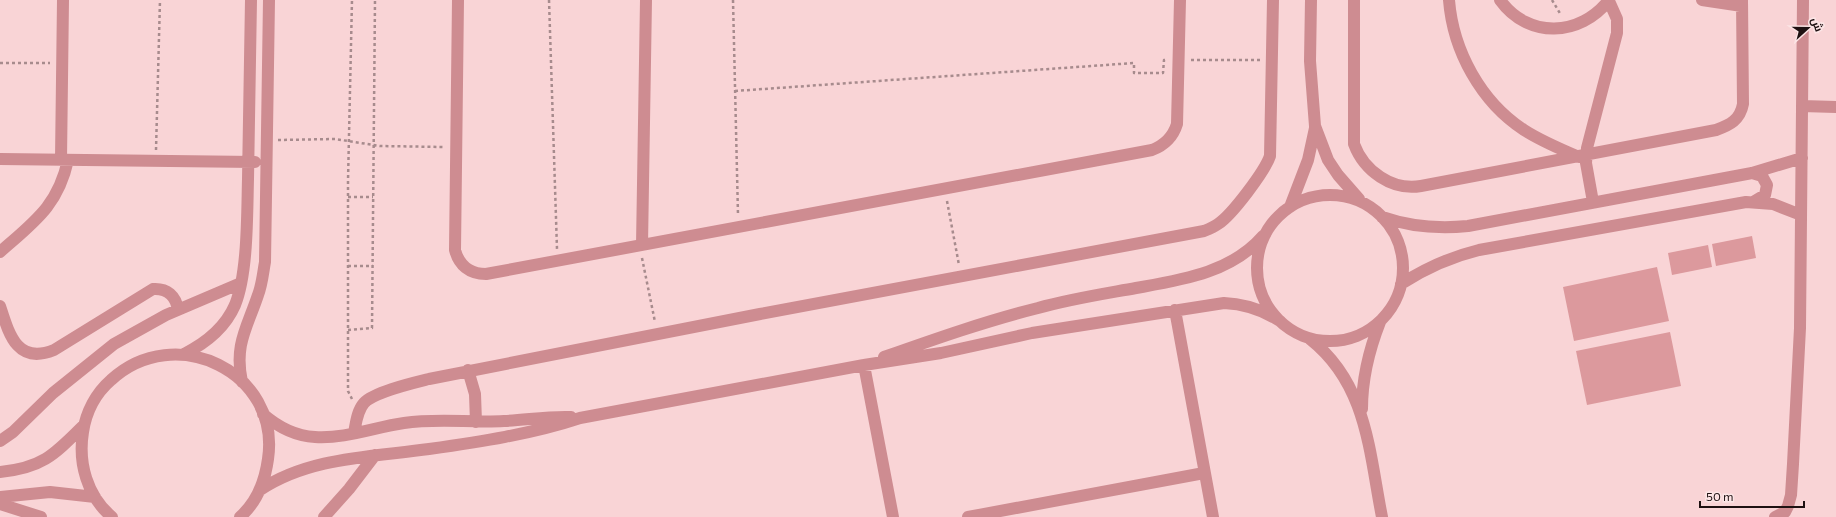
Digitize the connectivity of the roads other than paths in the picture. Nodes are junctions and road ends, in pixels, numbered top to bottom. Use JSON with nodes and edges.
{"nodes":[{"id":1,"x":63,"y":0,"type":"edge"},
{"id":2,"x":251,"y":0,"type":"edge"},
{"id":3,"x":269,"y":0,"type":"edge"},
{"id":4,"x":458,"y":0,"type":"edge"},
{"id":5,"x":646,"y":0,"type":"edge"},
{"id":6,"x":1180,"y":0,"type":"edge"},
{"id":7,"x":1273,"y":0,"type":"edge"},
{"id":8,"x":1311,"y":0,"type":"edge"},
{"id":9,"x":1354,"y":0,"type":"edge"},
{"id":10,"x":1449,"y":0,"type":"edge"},
{"id":11,"x":1500,"y":0,"type":"edge"},
{"id":12,"x":1609,"y":0,"type":"edge"},
{"id":13,"x":1702,"y":0,"type":"edge"},
{"id":14,"x":1803,"y":0,"type":"edge"},
{"id":15,"x":1742,"y":3,"type":"edge"},
{"id":16,"x":1802,"y":106,"type":"junction"},
{"id":17,"x":1836,"y":107,"type":"edge"},
{"id":18,"x":1315,"y":126,"type":"junction"},
{"id":19,"x":1582,"y":156,"type":"junction"},
{"id":20,"x":1802,"y":158,"type":"junction"},
{"id":21,"x":0,"y":159,"type":"edge"},
{"id":22,"x":65,"y":160,"type":"junction"},
{"id":23,"x":248,"y":161,"type":"junction"},
{"id":24,"x":266,"y":162,"type":"junction"},
{"id":25,"x":1752,"y":173,"type":"junction"},
{"id":26,"x":1755,"y":201,"type":"junction"},
{"id":27,"x":1362,"y":202,"type":"junction"},
{"id":28,"x":1593,"y":202,"type":"junction"},
{"id":29,"x":1290,"y":207,"type":"junction"},
{"id":30,"x":1801,"y":215,"type":"junction"},
{"id":31,"x":1382,"y":217,"type":"junction"},
{"id":32,"x":1266,"y":232,"type":"junction"},
{"id":33,"x":641,"y":245,"type":"junction"},
{"id":34,"x":0,"y":252,"type":"edge"},
{"id":35,"x":241,"y":283,"type":"junction"},
{"id":36,"x":1401,"y":284,"type":"junction"},
{"id":37,"x":0,"y":306,"type":"edge"},
{"id":38,"x":178,"y":310,"type":"junction"},
{"id":39,"x":1175,"y":310,"type":"junction"},
{"id":40,"x":1280,"y":321,"type":"junction"},
{"id":41,"x":1380,"y":322,"type":"junction"},
{"id":42,"x":1307,"y":337,"type":"junction"},
{"id":43,"x":184,"y":354,"type":"junction"},
{"id":44,"x":864,"y":365,"type":"junction"},
{"id":45,"x":468,"y":370,"type":"junction"},
{"id":46,"x":242,"y":382,"type":"junction"},
{"id":47,"x":263,"y":414,"type":"junction"},
{"id":48,"x":1363,"y":417,"type":"junction"},
{"id":49,"x":580,"y":418,"type":"junction"},
{"id":50,"x":476,"y":422,"type":"junction"},
{"id":51,"x":84,"y":425,"type":"junction"},
{"id":52,"x":354,"y":433,"type":"junction"},
{"id":53,"x":0,"y":441,"type":"edge"},
{"id":54,"x":375,"y":455,"type":"junction"},
{"id":55,"x":0,"y":472,"type":"edge"},
{"id":56,"x":1204,"y":473,"type":"junction"},
{"id":57,"x":260,"y":490,"type":"junction"},
{"id":58,"x":0,"y":497,"type":"edge"},
{"id":59,"x":95,"y":497,"type":"junction"},
{"id":60,"x":0,"y":504,"type":"edge"},
{"id":61,"x":242,"y":516,"type":"edge"},
{"id":62,"x":42,"y":517,"type":"edge"},
{"id":63,"x":112,"y":517,"type":"edge"},
{"id":64,"x":324,"y":517,"type":"edge"},
{"id":65,"x":893,"y":517,"type":"edge"},
{"id":66,"x":968,"y":517,"type":"edge"},
{"id":67,"x":1213,"y":517,"type":"edge"},
{"id":68,"x":1382,"y":517,"type":"edge"},
{"id":69,"x":1775,"y":517,"type":"edge"}],
"edges":[{"from":1,"to":22,"type":"street"},
{"from":2,"to":23,"type":"street"},
{"from":3,"to":24,"type":"street"},
{"from":4,"to":33,"type":"street"},
{"from":5,"to":33,"type":"street"},
{"from":6,"to":33,"type":"street"},
{"from":7,"to":45,"type":"street"},
{"from":8,"to":18,"type":"street"},
{"from":9,"to":19,"type":"street"},
{"from":10,"to":19,"type":"street"},
{"from":11,"to":12,"type":"street"},
{"from":12,"to":19,"type":"street"},
{"from":13,"to":15,"type":"street"},
{"from":14,"to":16,"type":"street"},
{"from":15,"to":19,"type":"street"},
{"from":16,"to":17,"type":"street"},
{"from":16,"to":20,"type":"street"},
{"from":18,"to":27,"type":"street"},
{"from":18,"to":29,"type":"street"},
{"from":19,"to":28,"type":"street"},
{"from":20,"to":25,"type":"street"},
{"from":20,"to":30,"type":"street"},
{"from":21,"to":22,"type":"street"},
{"from":22,"to":23,"type":"street"},
{"from":22,"to":34,"type":"street"},
{"from":23,"to":24,"type":"street"},
{"from":23,"to":35,"type":"street"},
{"from":24,"to":46,"type":"street"},
{"from":25,"to":26,"type":"street"},
{"from":25,"to":28,"type":"street"},
{"from":26,"to":30,"type":"street"},
{"from":26,"to":36,"type":"street"},
{"from":27,"to":29,"type":"street"},
{"from":27,"to":31,"type":"street"},
{"from":28,"to":31,"type":"street"},
{"from":29,"to":32,"type":"street"},
{"from":30,"to":69,"type":"street"},
{"from":31,"to":36,"type":"street"},
{"from":32,"to":40,"type":"street"},
{"from":32,"to":44,"type":"street"},
{"from":35,"to":38,"type":"street"},
{"from":35,"to":43,"type":"street"},
{"from":36,"to":41,"type":"street"},
{"from":37,"to":38,"type":"street"},
{"from":38,"to":53,"type":"street"},
{"from":39,"to":40,"type":"street"},
{"from":39,"to":44,"type":"street"},
{"from":39,"to":56,"type":"street"},
{"from":40,"to":42,"type":"street"},
{"from":41,"to":42,"type":"street"},
{"from":41,"to":48,"type":"street"},
{"from":42,"to":48,"type":"street"},
{"from":43,"to":46,"type":"street"},
{"from":43,"to":51,"type":"street"},
{"from":44,"to":49,"type":"street"},
{"from":44,"to":65,"type":"street"},
{"from":45,"to":50,"type":"street"},
{"from":45,"to":52,"type":"street"},
{"from":46,"to":47,"type":"street"},
{"from":47,"to":52,"type":"street"},
{"from":47,"to":57,"type":"street"},
{"from":48,"to":68,"type":"street"},
{"from":49,"to":50,"type":"street"},
{"from":49,"to":54,"type":"street"},
{"from":50,"to":52,"type":"street"},
{"from":51,"to":55,"type":"street"},
{"from":51,"to":59,"type":"street"},
{"from":54,"to":57,"type":"street"},
{"from":54,"to":64,"type":"street"},
{"from":56,"to":66,"type":"street"},
{"from":56,"to":67,"type":"street"},
{"from":57,"to":61,"type":"street"},
{"from":58,"to":59,"type":"street"},
{"from":59,"to":63,"type":"street"},
{"from":60,"to":62,"type":"street"}]}
